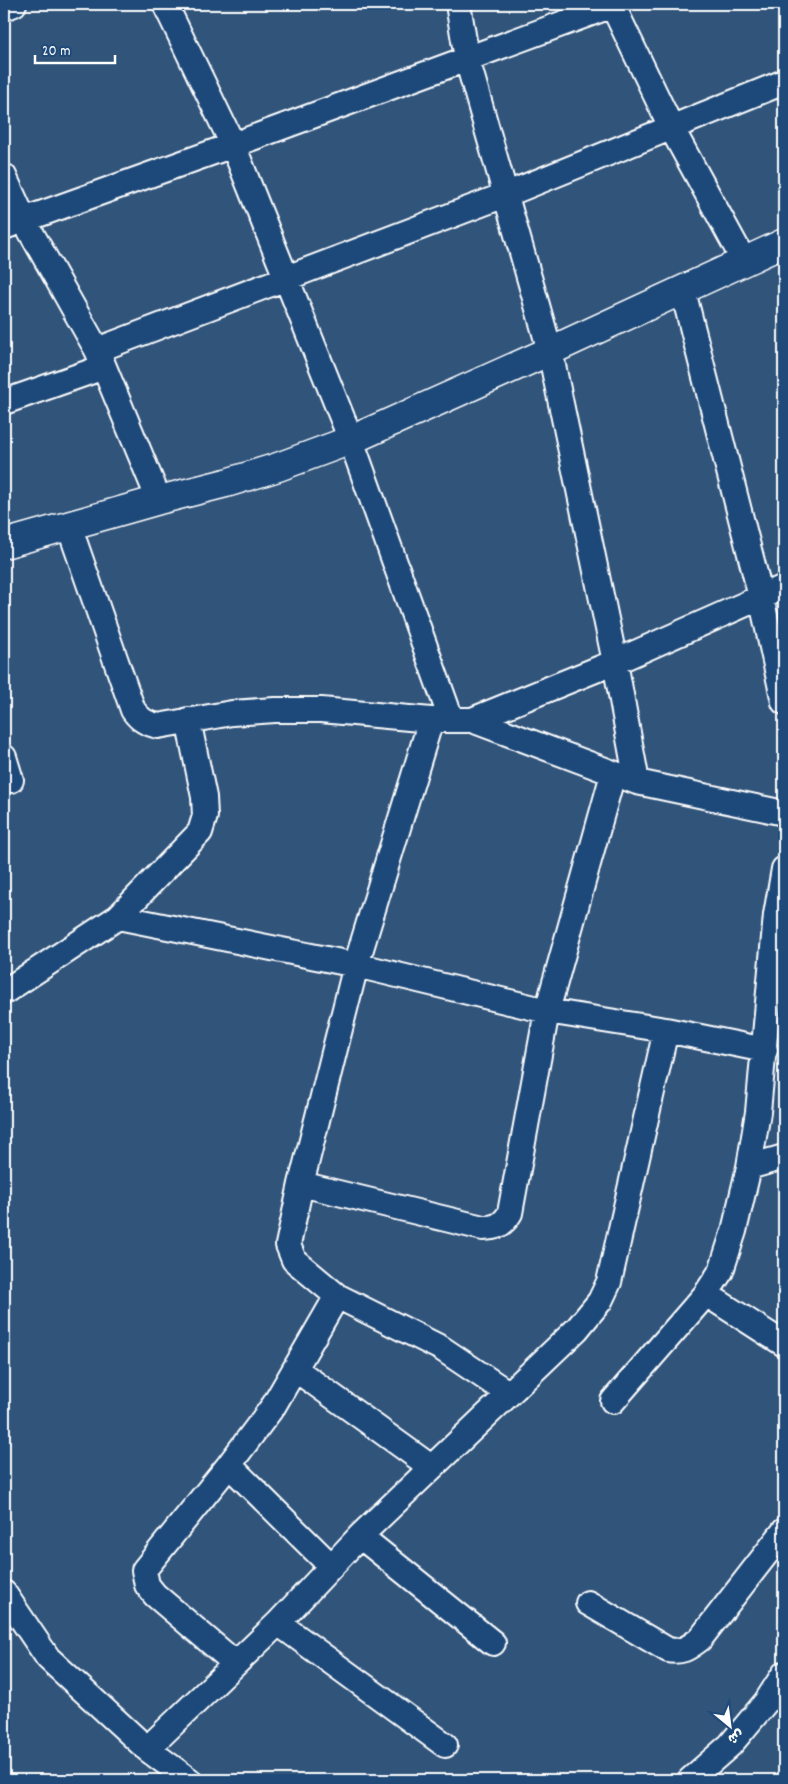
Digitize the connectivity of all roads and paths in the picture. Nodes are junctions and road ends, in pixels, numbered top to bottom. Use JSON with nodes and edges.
{"nodes":[{"id":1,"x":14,"y":4,"type":"edge"},
{"id":2,"x":165,"y":4,"type":"edge"},
{"id":3,"x":458,"y":4,"type":"edge"},
{"id":4,"x":612,"y":4,"type":"edge"},
{"id":5,"x":4,"y":8,"type":"edge"},
{"id":6,"x":467,"y":59,"type":"junction"},
{"id":7,"x":784,"y":82,"type":"edge"},
{"id":8,"x":671,"y":127,"type":"junction"},
{"id":9,"x":234,"y":146,"type":"junction"},
{"id":10,"x":4,"y":176,"type":"edge"},
{"id":11,"x":505,"y":195,"type":"junction"},
{"id":12,"x":14,"y":223,"type":"edge"},
{"id":13,"x":784,"y":243,"type":"edge"},
{"id":14,"x":744,"y":261,"type":"junction"},
{"id":15,"x":287,"y":279,"type":"junction"},
{"id":16,"x":683,"y":291,"type":"junction"},
{"id":17,"x":550,"y":351,"type":"junction"},
{"id":18,"x":101,"y":358,"type":"junction"},
{"id":19,"x":4,"y":402,"type":"edge"},
{"id":20,"x":351,"y":440,"type":"junction"},
{"id":21,"x":159,"y":500,"type":"junction"},
{"id":22,"x":69,"y":526,"type":"junction"},
{"id":23,"x":4,"y":544,"type":"edge"},
{"id":24,"x":784,"y":587,"type":"edge"},
{"id":25,"x":761,"y":597,"type":"junction"},
{"id":26,"x":615,"y":662,"type":"junction"},
{"id":27,"x":784,"y":702,"type":"edge"},
{"id":28,"x":188,"y":720,"type":"junction"},
{"id":29,"x":451,"y":720,"type":"junction"},
{"id":30,"x":4,"y":757,"type":"edge"},
{"id":31,"x":613,"y":774,"type":"junction"},
{"id":32,"x":11,"y":780,"type":"dead end"},
{"id":33,"x":637,"y":782,"type":"junction"},
{"id":34,"x":784,"y":813,"type":"edge"},
{"id":35,"x":784,"y":870,"type":"edge"},
{"id":36,"x":118,"y":917,"type":"junction"},
{"id":37,"x":356,"y":965,"type":"junction"},
{"id":38,"x":4,"y":992,"type":"edge"},
{"id":39,"x":547,"y":1011,"type":"junction"},
{"id":40,"x":666,"y":1030,"type":"junction"},
{"id":41,"x":765,"y":1050,"type":"junction"},
{"id":42,"x":784,"y":1157,"type":"edge"},
{"id":43,"x":750,"y":1167,"type":"junction"},
{"id":44,"x":301,"y":1184,"type":"junction"},
{"id":45,"x":706,"y":1294,"type":"junction"},
{"id":46,"x":337,"y":1296,"type":"junction"},
{"id":47,"x":784,"y":1344,"type":"edge"},
{"id":48,"x":295,"y":1369,"type":"junction"},
{"id":49,"x":508,"y":1393,"type":"junction"},
{"id":50,"x":613,"y":1402,"type":"dead end"},
{"id":51,"x":229,"y":1465,"type":"junction"},
{"id":52,"x":431,"y":1467,"type":"junction"},
{"id":53,"x":784,"y":1531,"type":"edge"},
{"id":54,"x":360,"y":1536,"type":"junction"},
{"id":55,"x":331,"y":1566,"type":"junction"},
{"id":56,"x":4,"y":1594,"type":"edge"},
{"id":57,"x":588,"y":1603,"type":"dead end"},
{"id":58,"x":278,"y":1623,"type":"junction"},
{"id":59,"x":493,"y":1643,"type":"dead end"},
{"id":60,"x":235,"y":1664,"type":"junction"},
{"id":61,"x":784,"y":1674,"type":"edge"},
{"id":62,"x":445,"y":1745,"type":"dead end"},
{"id":63,"x":147,"y":1749,"type":"junction"},
{"id":64,"x":188,"y":1780,"type":"edge"},
{"id":65,"x":690,"y":1780,"type":"edge"}],
"edges":[{"from":1,"to":5,"type":"street"},
{"from":2,"to":9,"type":"street"},
{"from":3,"to":6,"type":"street"},
{"from":4,"to":6,"type":"street"},
{"from":4,"to":8,"type":"street"},
{"from":6,"to":9,"type":"street"},
{"from":6,"to":11,"type":"street"},
{"from":7,"to":8,"type":"street"},
{"from":8,"to":11,"type":"street"},
{"from":8,"to":14,"type":"street"},
{"from":9,"to":12,"type":"street"},
{"from":9,"to":15,"type":"street"},
{"from":10,"to":12,"type":"street"},
{"from":11,"to":15,"type":"street"},
{"from":11,"to":17,"type":"street"},
{"from":12,"to":18,"type":"street"},
{"from":13,"to":14,"type":"street"},
{"from":14,"to":16,"type":"street"},
{"from":15,"to":18,"type":"street"},
{"from":15,"to":20,"type":"street"},
{"from":16,"to":17,"type":"street"},
{"from":16,"to":25,"type":"street"},
{"from":17,"to":20,"type":"street"},
{"from":17,"to":26,"type":"street"},
{"from":18,"to":19,"type":"street"},
{"from":18,"to":21,"type":"street"},
{"from":20,"to":21,"type":"street"},
{"from":20,"to":29,"type":"street"},
{"from":21,"to":22,"type":"street"},
{"from":22,"to":23,"type":"street"},
{"from":22,"to":28,"type":"street"},
{"from":24,"to":25,"type":"street"},
{"from":25,"to":26,"type":"street"},
{"from":25,"to":27,"type":"street"},
{"from":26,"to":29,"type":"street"},
{"from":26,"to":33,"type":"street"},
{"from":28,"to":29,"type":"street"},
{"from":28,"to":36,"type":"street"},
{"from":29,"to":31,"type":"street"},
{"from":29,"to":37,"type":"street"},
{"from":30,"to":32,"type":"street"},
{"from":31,"to":33,"type":"street"},
{"from":31,"to":39,"type":"street"},
{"from":33,"to":34,"type":"street"},
{"from":35,"to":41,"type":"street"},
{"from":36,"to":37,"type":"street"},
{"from":36,"to":38,"type":"street"},
{"from":37,"to":39,"type":"street"},
{"from":37,"to":44,"type":"street"},
{"from":39,"to":40,"type":"street"},
{"from":39,"to":44,"type":"street"},
{"from":40,"to":41,"type":"street"},
{"from":40,"to":49,"type":"street"},
{"from":41,"to":43,"type":"street"},
{"from":42,"to":43,"type":"street"},
{"from":43,"to":45,"type":"street"},
{"from":44,"to":46,"type":"street"},
{"from":45,"to":47,"type":"street"},
{"from":45,"to":50,"type":"street"},
{"from":46,"to":48,"type":"street"},
{"from":46,"to":49,"type":"street"},
{"from":48,"to":51,"type":"street"},
{"from":48,"to":52,"type":"street"},
{"from":49,"to":52,"type":"street"},
{"from":51,"to":55,"type":"street"},
{"from":51,"to":60,"type":"street"},
{"from":52,"to":54,"type":"street"},
{"from":53,"to":57,"type":"street"},
{"from":54,"to":55,"type":"street"},
{"from":54,"to":59,"type":"street"},
{"from":55,"to":58,"type":"street"},
{"from":56,"to":63,"type":"street"},
{"from":58,"to":60,"type":"street"},
{"from":58,"to":62,"type":"street"},
{"from":60,"to":63,"type":"street"},
{"from":61,"to":65,"type":"street"},
{"from":63,"to":64,"type":"street"}]}
